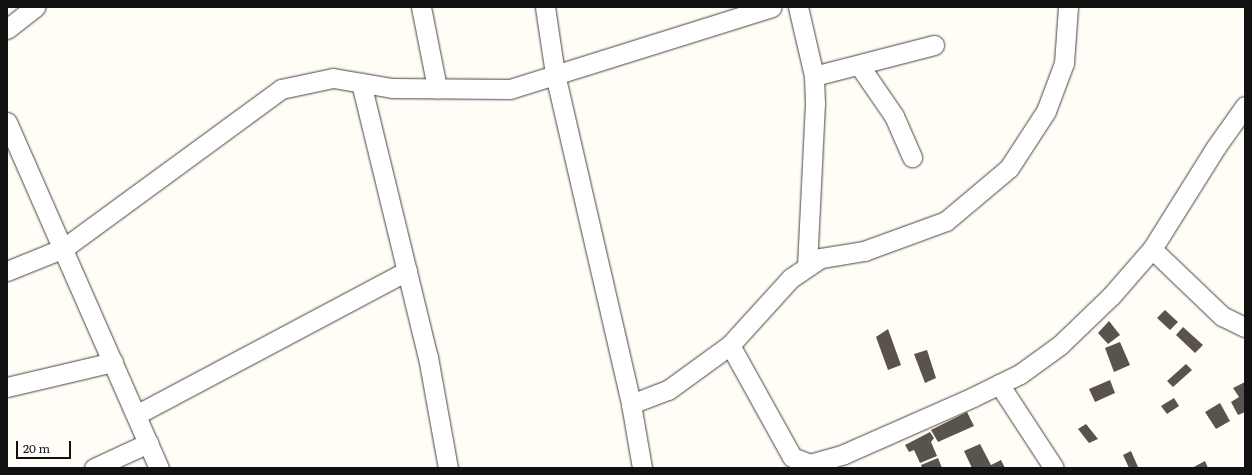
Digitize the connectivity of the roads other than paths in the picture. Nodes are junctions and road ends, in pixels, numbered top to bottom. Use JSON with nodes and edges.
{"nodes":[{"id":1,"x":35,"y":7,"type":"edge"},
{"id":2,"x":421,"y":7,"type":"edge"},
{"id":3,"x":545,"y":7,"type":"edge"},
{"id":4,"x":771,"y":7,"type":"edge"},
{"id":5,"x":798,"y":7,"type":"edge"},
{"id":6,"x":1068,"y":7,"type":"edge"},
{"id":7,"x":7,"y":29,"type":"edge"},
{"id":8,"x":934,"y":45,"type":"dead end"},
{"id":9,"x":860,"y":64,"type":"junction"},
{"id":10,"x":555,"y":74,"type":"junction"},
{"id":11,"x":814,"y":76,"type":"junction"},
{"id":12,"x":360,"y":82,"type":"junction"},
{"id":13,"x":437,"y":88,"type":"junction"},
{"id":14,"x":1245,"y":106,"type":"edge"},
{"id":15,"x":7,"y":122,"type":"edge"},
{"id":16,"x":912,"y":157,"type":"dead end"},
{"id":17,"x":64,"y":248,"type":"junction"},
{"id":18,"x":1152,"y":249,"type":"junction"},
{"id":19,"x":807,"y":267,"type":"junction"},
{"id":20,"x":7,"y":271,"type":"edge"},
{"id":21,"x":407,"y":271,"type":"junction"},
{"id":22,"x":1245,"y":327,"type":"edge"},
{"id":23,"x":730,"y":345,"type":"junction"},
{"id":24,"x":113,"y":362,"type":"junction"},
{"id":25,"x":999,"y":384,"type":"junction"},
{"id":26,"x":7,"y":386,"type":"edge"},
{"id":27,"x":631,"y":404,"type":"junction"},
{"id":28,"x":136,"y":416,"type":"junction"},
{"id":29,"x":148,"y":443,"type":"junction"},
{"id":30,"x":811,"y":466,"type":"edge"},
{"id":31,"x":94,"y":468,"type":"edge"},
{"id":32,"x":159,"y":468,"type":"edge"},
{"id":33,"x":448,"y":468,"type":"edge"},
{"id":34,"x":642,"y":468,"type":"edge"},
{"id":35,"x":1054,"y":468,"type":"edge"}],
"edges":[{"from":1,"to":7,"type":"street"},
{"from":2,"to":13,"type":"street"},
{"from":3,"to":10,"type":"street"},
{"from":4,"to":10,"type":"street"},
{"from":5,"to":11,"type":"street"},
{"from":6,"to":19,"type":"street"},
{"from":8,"to":9,"type":"street"},
{"from":9,"to":11,"type":"street"},
{"from":9,"to":16,"type":"street"},
{"from":10,"to":13,"type":"street"},
{"from":10,"to":27,"type":"street"},
{"from":11,"to":19,"type":"street"},
{"from":12,"to":13,"type":"street"},
{"from":12,"to":17,"type":"street"},
{"from":12,"to":21,"type":"street"},
{"from":14,"to":18,"type":"street"},
{"from":15,"to":17,"type":"street"},
{"from":17,"to":20,"type":"street"},
{"from":17,"to":24,"type":"street"},
{"from":18,"to":22,"type":"street"},
{"from":18,"to":25,"type":"street"},
{"from":19,"to":23,"type":"street"},
{"from":21,"to":28,"type":"street"},
{"from":21,"to":33,"type":"street"},
{"from":23,"to":27,"type":"street"},
{"from":23,"to":30,"type":"street"},
{"from":24,"to":26,"type":"street"},
{"from":24,"to":28,"type":"street"},
{"from":25,"to":30,"type":"street"},
{"from":25,"to":35,"type":"street"},
{"from":27,"to":34,"type":"street"},
{"from":28,"to":29,"type":"street"},
{"from":29,"to":31,"type":"street"},
{"from":29,"to":32,"type":"street"}]}
